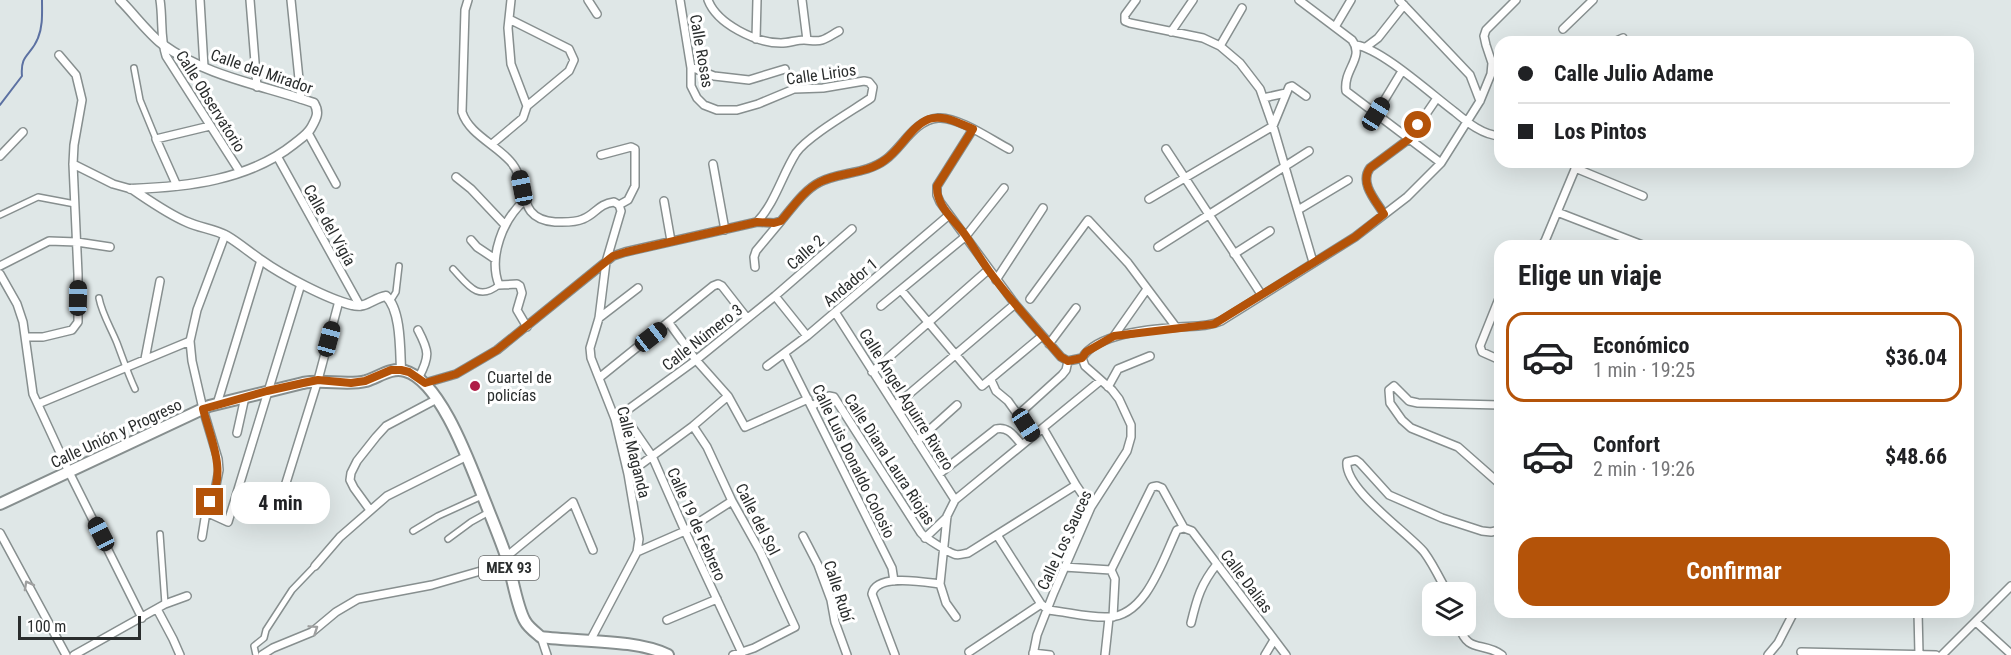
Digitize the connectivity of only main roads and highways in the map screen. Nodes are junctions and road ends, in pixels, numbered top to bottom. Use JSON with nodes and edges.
{"nodes":[{"id":1,"x":0,"y":504,"type":"edge"},
{"id":2,"x":668,"y":655,"type":"edge"}],
"edges":[{"from":1,"to":2,"type":"main road","name":"Calle Unión y Progreso","number":"MEX 93"}]}
